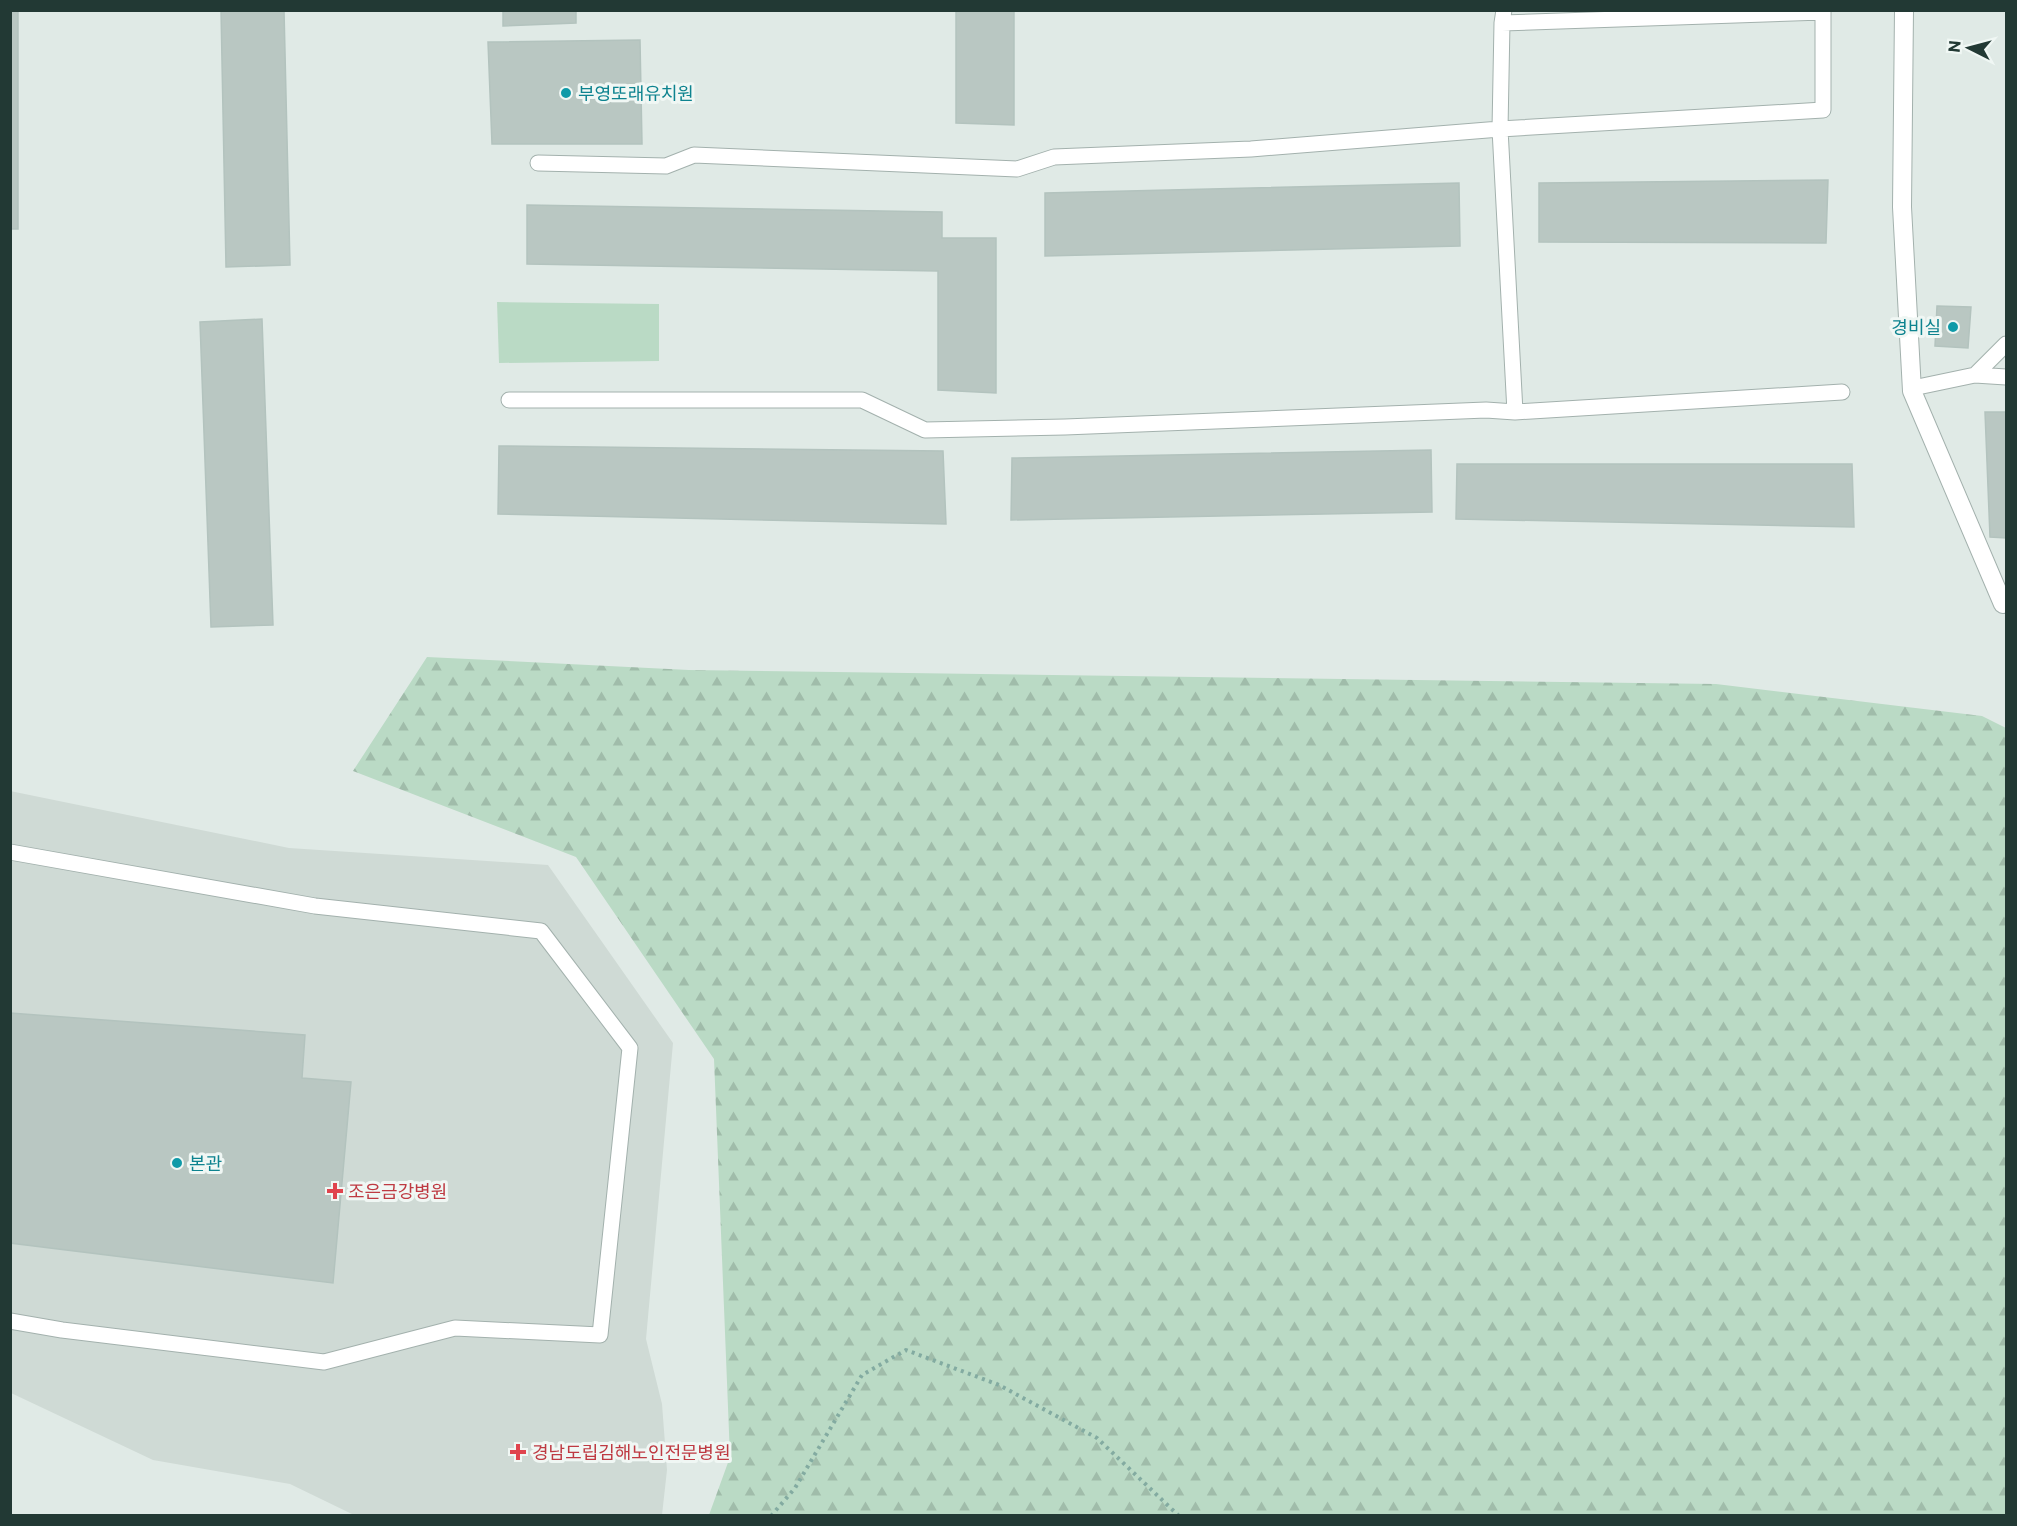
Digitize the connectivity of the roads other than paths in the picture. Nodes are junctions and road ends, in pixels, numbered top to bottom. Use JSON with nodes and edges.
{"nodes":[{"id":1,"x":1904,"y":10,"type":"edge"},
{"id":2,"x":1503,"y":17,"type":"edge"},
{"id":3,"x":1500,"y":129,"type":"junction"},
{"id":4,"x":538,"y":163,"type":"dead end"},
{"id":5,"x":2007,"y":344,"type":"edge"},
{"id":6,"x":1975,"y":375,"type":"junction"},
{"id":7,"x":2007,"y":376,"type":"edge"},
{"id":8,"x":1913,"y":388,"type":"junction"},
{"id":9,"x":1842,"y":392,"type":"dead end"},
{"id":10,"x":509,"y":400,"type":"dead end"},
{"id":11,"x":1515,"y":412,"type":"junction"},
{"id":12,"x":2003,"y":604,"type":"dead end"},
{"id":13,"x":10,"y":852,"type":"edge"},
{"id":14,"x":10,"y":1321,"type":"edge"}],
"edges":[{"from":1,"to":8,"type":"street"},
{"from":2,"to":3,"type":"lane"},
{"from":2,"to":3,"type":"lane"},
{"from":3,"to":4,"type":"lane"},
{"from":3,"to":11,"type":"lane"},
{"from":5,"to":6,"type":"lane"},
{"from":6,"to":7,"type":"lane"},
{"from":6,"to":8,"type":"lane"},
{"from":8,"to":12,"type":"street"},
{"from":9,"to":11,"type":"lane"},
{"from":10,"to":11,"type":"lane"},
{"from":13,"to":14,"type":"lane"}]}
